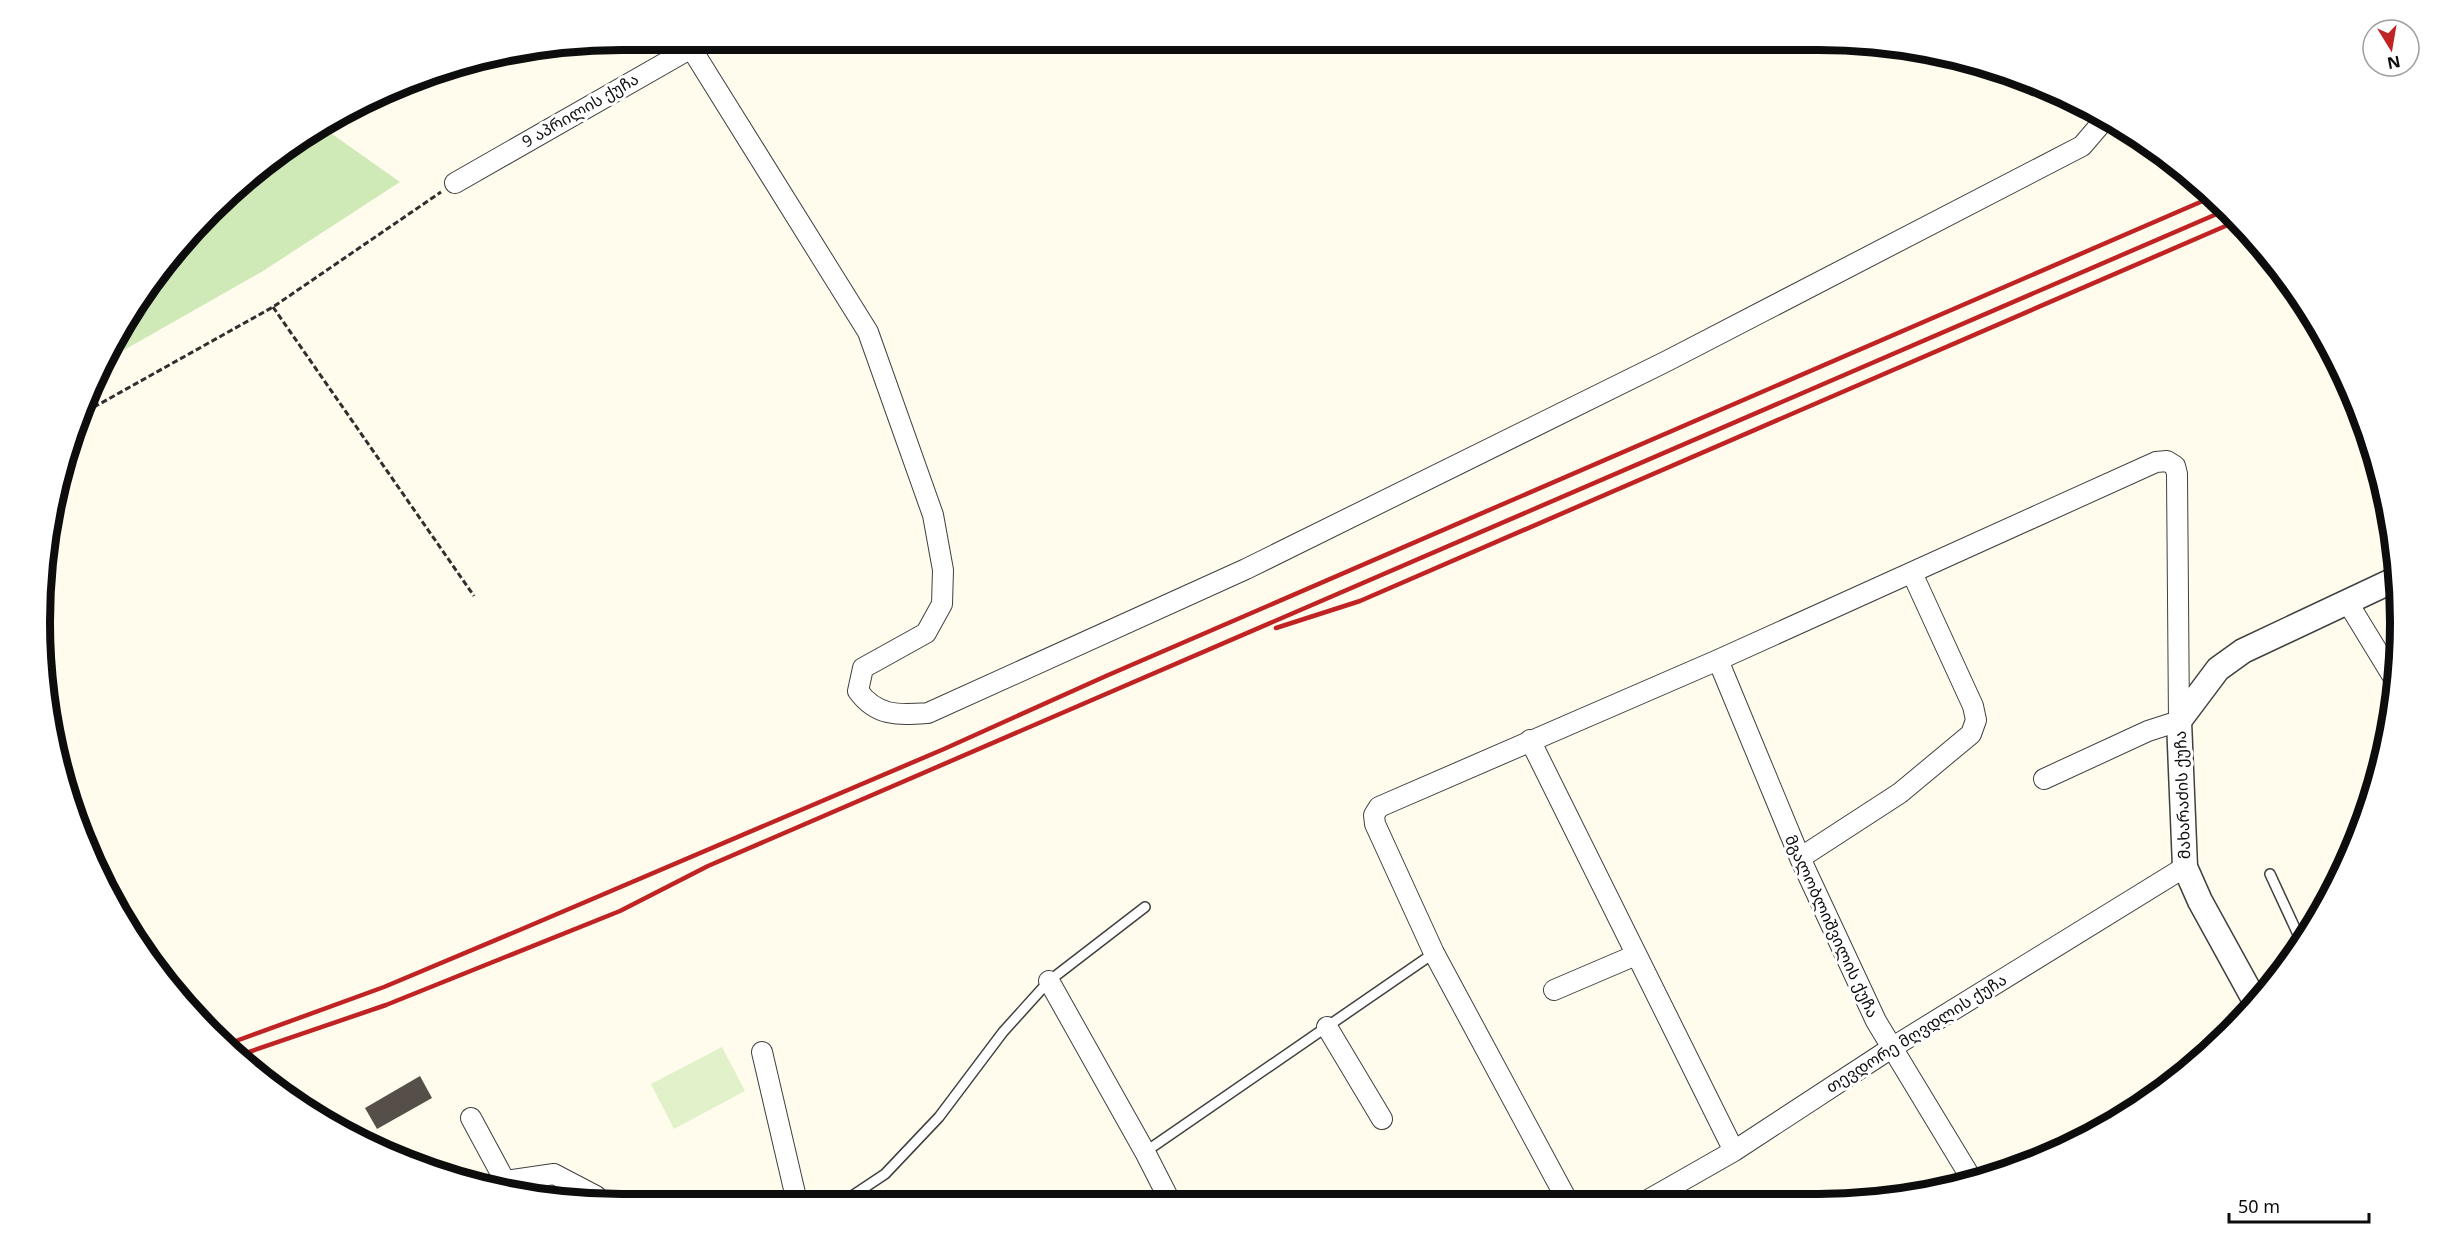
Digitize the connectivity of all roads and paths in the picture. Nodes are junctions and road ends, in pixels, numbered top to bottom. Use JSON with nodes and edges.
{"nodes":[{"id":1,"x":688,"y":50,"type":"edge"},
{"id":2,"x":703,"y":50,"type":"edge"},
{"id":3,"x":2101,"y":124,"type":"edge"},
{"id":4,"x":455,"y":183,"type":"joint"},
{"id":5,"x":273,"y":307,"type":"junction"},
{"id":6,"x":91,"y":409,"type":"edge"},
{"id":7,"x":1912,"y":573,"type":"junction"},
{"id":8,"x":2388,"y":583,"type":"edge"},
{"id":9,"x":474,"y":596,"type":"dead end"},
{"id":10,"x":2348,"y":603,"type":"junction"},
{"id":11,"x":1718,"y":660,"type":"junction"},
{"id":12,"x":2387,"y":667,"type":"edge"},
{"id":13,"x":2179,"y":721,"type":"junction"},
{"id":14,"x":1530,"y":740,"type":"junction"},
{"id":15,"x":2044,"y":779,"type":"dead end"},
{"id":16,"x":1800,"y":858,"type":"junction"},
{"id":17,"x":2185,"y":867,"type":"junction"},
{"id":18,"x":2270,"y":874,"type":"dead end"},
{"id":19,"x":1145,"y":907,"type":"dead end"},
{"id":20,"x":2297,"y":933,"type":"edge"},
{"id":21,"x":1434,"y":953,"type":"junction"},
{"id":22,"x":1636,"y":955,"type":"junction"},
{"id":23,"x":1049,"y":981,"type":"junction"},
{"id":24,"x":1554,"y":990,"type":"dead end"},
{"id":25,"x":2251,"y":995,"type":"edge"},
{"id":26,"x":1327,"y":1027,"type":"junction"},
{"id":27,"x":1893,"y":1047,"type":"junction"},
{"id":28,"x":762,"y":1052,"type":"dead end"},
{"id":29,"x":471,"y":1118,"type":"dead end"},
{"id":30,"x":1382,"y":1119,"type":"dead end"},
{"id":31,"x":1734,"y":1151,"type":"junction"},
{"id":32,"x":1145,"y":1152,"type":"junction"},
{"id":33,"x":1968,"y":1173,"type":"edge"},
{"id":34,"x":589,"y":1192,"type":"edge"},
{"id":35,"x":795,"y":1194,"type":"edge"},
{"id":36,"x":855,"y":1194,"type":"edge"},
{"id":37,"x":1166,"y":1194,"type":"edge"},
{"id":38,"x":1564,"y":1194,"type":"edge"},
{"id":39,"x":1659,"y":1194,"type":"edge"}],
"edges":[{"from":1,"to":4,"type":"street","name":"9 აპრილის ქუჩა"},
{"from":2,"to":3,"type":"street"},
{"from":4,"to":5,"type":"path"},
{"from":5,"to":6,"type":"path"},
{"from":5,"to":9,"type":"path"},
{"from":7,"to":11,"type":"street"},
{"from":7,"to":13,"type":"street"},
{"from":7,"to":16,"type":"street"},
{"from":8,"to":10,"type":"street"},
{"from":10,"to":12,"type":"street"},
{"from":10,"to":13,"type":"street"},
{"from":11,"to":14,"type":"street"},
{"from":11,"to":16,"type":"street","name":"მგალობლიშვილის ქუჩა"},
{"from":13,"to":15,"type":"street"},
{"from":13,"to":17,"type":"street","name":"მახარაძის ქუჩა"},
{"from":14,"to":21,"type":"street"},
{"from":14,"to":22,"type":"street"},
{"from":16,"to":27,"type":"street","name":"მგალობლიშვილის ქუჩა"},
{"from":17,"to":25,"type":"street","name":"მახარაძის ქუჩა"},
{"from":17,"to":27,"type":"street","name":"თევდორე მღვდლის ქუჩა"},
{"from":18,"to":20,"type":"lane"},
{"from":19,"to":23,"type":"lane"},
{"from":21,"to":26,"type":"lane"},
{"from":21,"to":38,"type":"street"},
{"from":22,"to":24,"type":"street"},
{"from":22,"to":31,"type":"street"},
{"from":23,"to":32,"type":"street"},
{"from":23,"to":36,"type":"lane"},
{"from":26,"to":30,"type":"street"},
{"from":26,"to":32,"type":"lane"},
{"from":27,"to":31,"type":"street","name":"თევდორე მღვდლის ქუჩა"},
{"from":27,"to":33,"type":"street","name":"მგალობლიშვილის ქუჩა"},
{"from":28,"to":35,"type":"street"},
{"from":29,"to":34,"type":"street"},
{"from":31,"to":39,"type":"street","name":"თევდორე მღვდლის ქუჩა"},
{"from":32,"to":37,"type":"street"}]}
